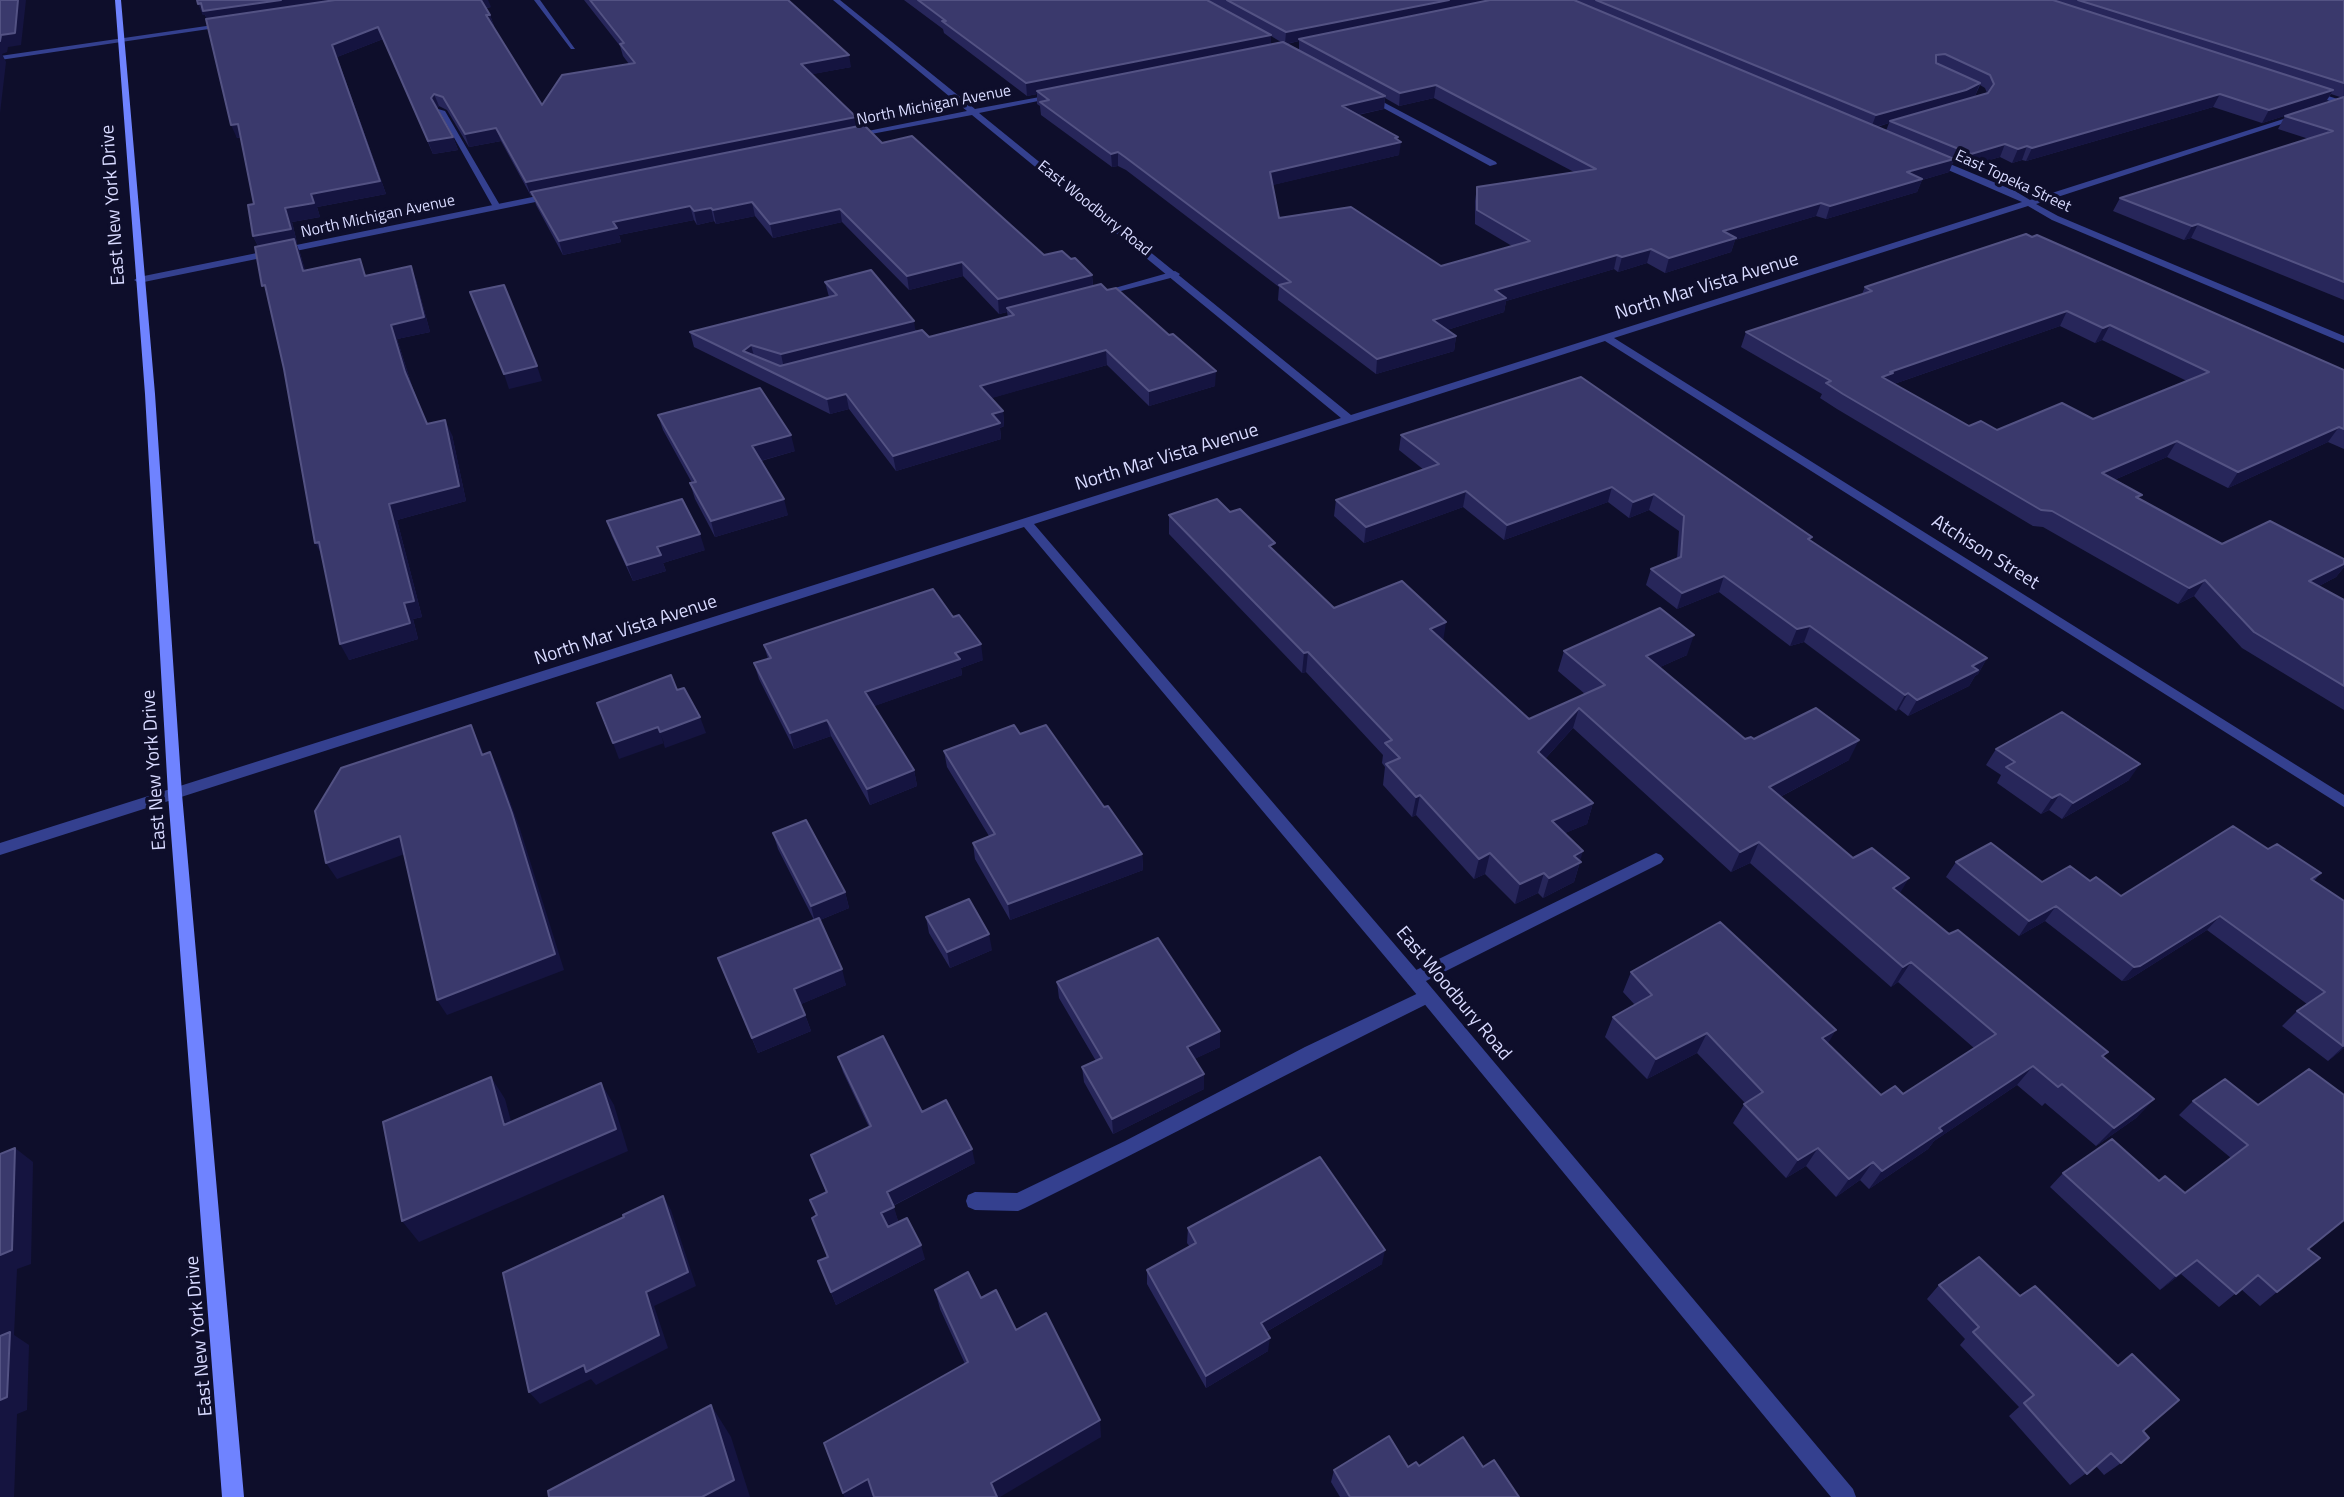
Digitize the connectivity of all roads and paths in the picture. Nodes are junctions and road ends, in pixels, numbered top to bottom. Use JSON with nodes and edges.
{"nodes":[{"id":1,"x":118,"y":0,"type":"edge"},
{"id":2,"x":537,"y":0,"type":"edge"},
{"id":3,"x":836,"y":0,"type":"edge"},
{"id":4,"x":230,"y":24,"type":"edge"},
{"id":5,"x":121,"y":40,"type":"junction"},
{"id":6,"x":573,"y":48,"type":"dead end"},
{"id":7,"x":0,"y":58,"type":"edge"},
{"id":8,"x":2299,"y":89,"type":"edge"},
{"id":9,"x":1361,"y":92,"type":"edge"},
{"id":10,"x":1062,"y":94,"type":"edge"},
{"id":11,"x":2343,"y":103,"type":"edge"},
{"id":12,"x":442,"y":111,"type":"edge"},
{"id":13,"x":975,"y":112,"type":"junction"},
{"id":14,"x":845,"y":138,"type":"edge"},
{"id":15,"x":1922,"y":155,"type":"edge"},
{"id":16,"x":1493,"y":164,"type":"dead end"},
{"id":17,"x":564,"y":193,"type":"edge"},
{"id":18,"x":2029,"y":204,"type":"junction"},
{"id":19,"x":497,"y":206,"type":"junction"},
{"id":20,"x":1175,"y":274,"type":"junction"},
{"id":21,"x":139,"y":280,"type":"junction"},
{"id":22,"x":1094,"y":295,"type":"edge"},
{"id":23,"x":1605,"y":337,"type":"junction"},
{"id":24,"x":2344,"y":340,"type":"edge"},
{"id":25,"x":1349,"y":419,"type":"junction"},
{"id":26,"x":1025,"y":521,"type":"junction"},
{"id":27,"x":175,"y":794,"type":"junction"},
{"id":28,"x":2344,"y":802,"type":"edge"},
{"id":29,"x":0,"y":849,"type":"edge"},
{"id":30,"x":1656,"y":859,"type":"dead end"},
{"id":31,"x":1414,"y":979,"type":"junction"},
{"id":32,"x":1427,"y":996,"type":"junction"},
{"id":33,"x":975,"y":1201,"type":"dead end"},
{"id":34,"x":233,"y":1497,"type":"edge"},
{"id":35,"x":1845,"y":1497,"type":"edge"}],
"edges":[{"from":1,"to":5,"type":"street","name":"East New York Drive"},
{"from":2,"to":6,"type":"street"},
{"from":3,"to":13,"type":"street","name":"East Woodbury Road"},
{"from":4,"to":5,"type":"street"},
{"from":5,"to":7,"type":"street"},
{"from":5,"to":21,"type":"street","name":"East New York Drive"},
{"from":8,"to":11,"type":"street"},
{"from":9,"to":16,"type":"street"},
{"from":10,"to":13,"type":"street","name":"North Michigan Avenue"},
{"from":11,"to":18,"type":"street","name":"North Mar Vista Avenue"},
{"from":12,"to":19,"type":"street"},
{"from":13,"to":14,"type":"street","name":"North Michigan Avenue"},
{"from":13,"to":20,"type":"street","name":"East Woodbury Road"},
{"from":15,"to":18,"type":"street","name":"East Topeka Street"},
{"from":17,"to":19,"type":"street","name":"North Michigan Avenue"},
{"from":18,"to":23,"type":"street","name":"North Mar Vista Avenue"},
{"from":18,"to":24,"type":"street","name":"East Topeka Street"},
{"from":19,"to":21,"type":"street","name":"North Michigan Avenue"},
{"from":20,"to":22,"type":"street"},
{"from":20,"to":25,"type":"street","name":"East Woodbury Road"},
{"from":21,"to":27,"type":"street","name":"East New York Drive"},
{"from":23,"to":25,"type":"street","name":"North Mar Vista Avenue"},
{"from":23,"to":28,"type":"street","name":"Atchison Street"},
{"from":25,"to":26,"type":"street","name":"North Mar Vista Avenue"},
{"from":26,"to":27,"type":"street","name":"North Mar Vista Avenue"},
{"from":26,"to":31,"type":"street","name":"East Woodbury Road"},
{"from":27,"to":29,"type":"street","name":"North Mar Vista Avenue"},
{"from":27,"to":34,"type":"street","name":"East New York Drive"},
{"from":30,"to":31,"type":"street"},
{"from":31,"to":32,"type":"street","name":"East Woodbury Road"},
{"from":32,"to":33,"type":"street"},
{"from":32,"to":35,"type":"street","name":"East Woodbury Road"}]}
